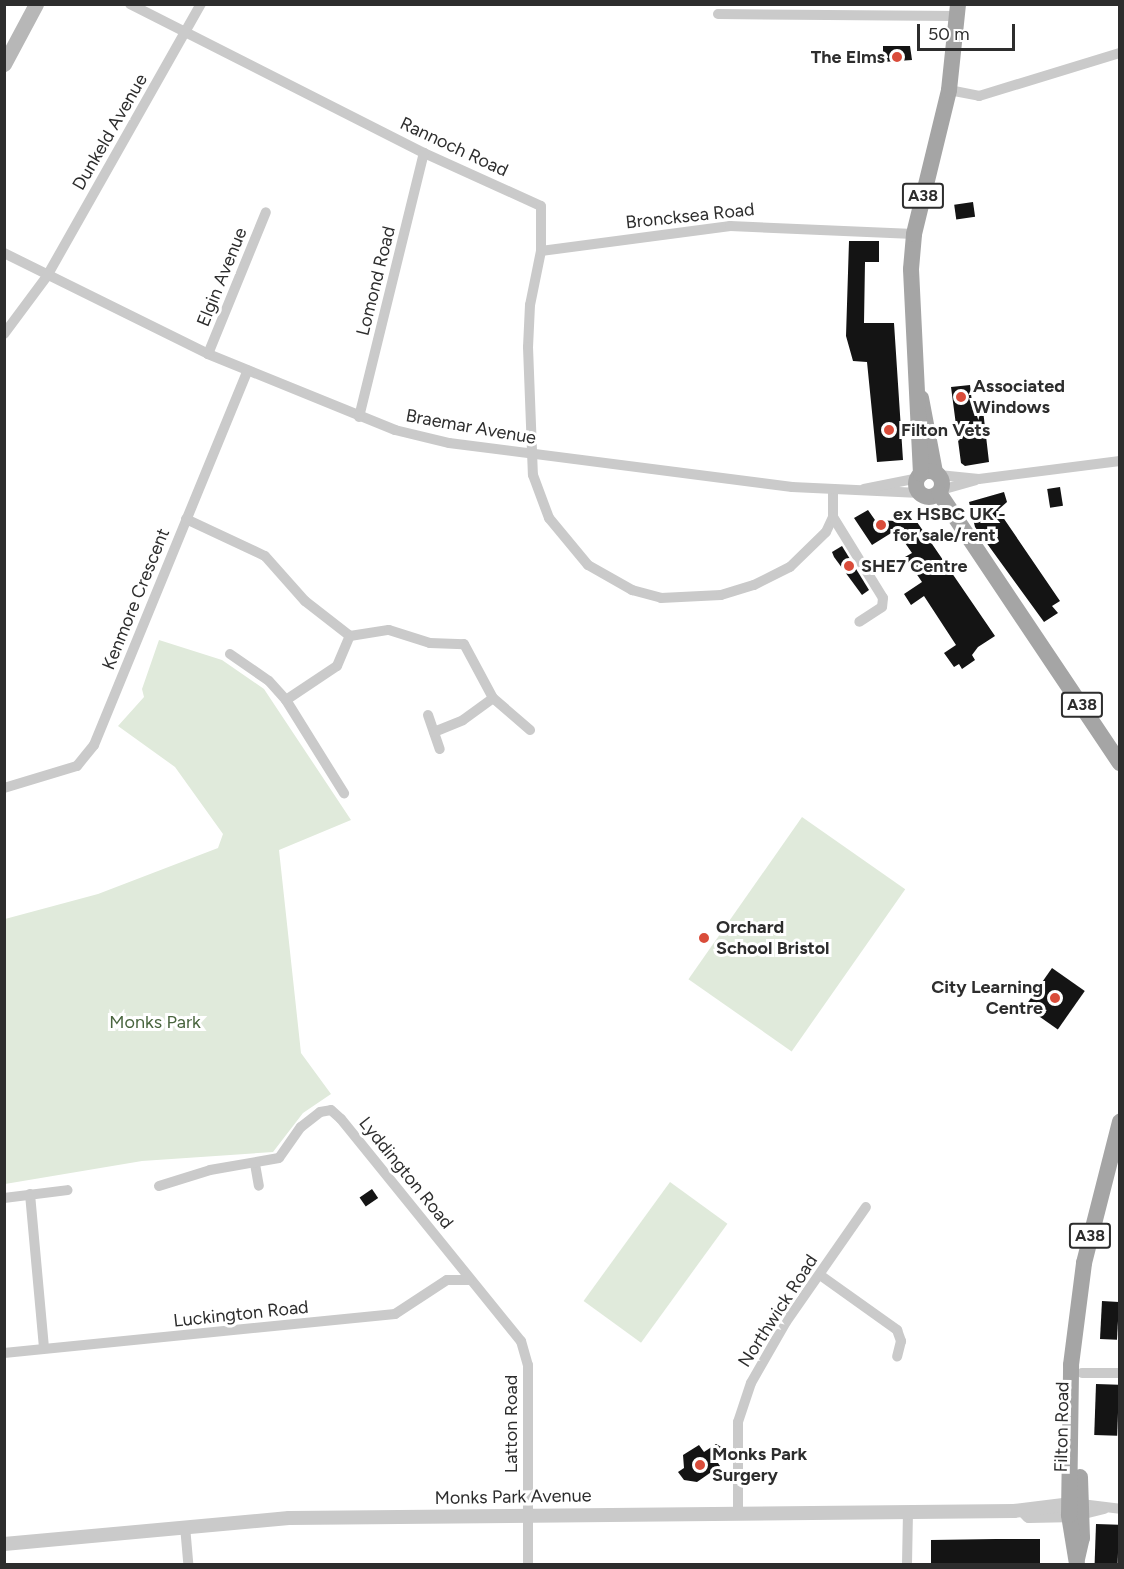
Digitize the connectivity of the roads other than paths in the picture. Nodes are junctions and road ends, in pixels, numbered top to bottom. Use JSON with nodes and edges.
{"nodes":[{"id":1,"x":36,"y":4,"type":"edge"},
{"id":2,"x":130,"y":4,"type":"edge"},
{"id":3,"x":201,"y":4,"type":"edge"},
{"id":4,"x":738,"y":9,"type":"edge"},
{"id":5,"x":816,"y":10,"type":"edge"},
{"id":6,"x":958,"y":10,"type":"edge"},
{"id":7,"x":718,"y":15,"type":"dead end"},
{"id":8,"x":186,"y":32,"type":"junction"},
{"id":9,"x":1119,"y":53,"type":"edge"},
{"id":10,"x":4,"y":64,"type":"edge"},
{"id":11,"x":949,"y":90,"type":"junction"},
{"id":12,"x":424,"y":153,"type":"junction"},
{"id":13,"x":266,"y":212,"type":"dead end"},
{"id":14,"x":914,"y":234,"type":"junction"},
{"id":15,"x":541,"y":251,"type":"junction"},
{"id":16,"x":4,"y":253,"type":"edge"},
{"id":17,"x":47,"y":276,"type":"junction"},
{"id":18,"x":4,"y":334,"type":"edge"},
{"id":19,"x":208,"y":354,"type":"junction"},
{"id":20,"x":248,"y":370,"type":"junction"},
{"id":21,"x":359,"y":417,"type":"junction"},
{"id":22,"x":531,"y":455,"type":"junction"},
{"id":23,"x":1119,"y":461,"type":"edge"},
{"id":24,"x":930,"y":484,"type":"junction"},
{"id":25,"x":833,"y":489,"type":"junction"},
{"id":26,"x":833,"y":517,"type":"junction"},
{"id":27,"x":186,"y":519,"type":"junction"},
{"id":28,"x":859,"y":622,"type":"dead end"},
{"id":29,"x":350,"y":636,"type":"junction"},
{"id":30,"x":230,"y":654,"type":"dead end"},
{"id":31,"x":493,"y":698,"type":"junction"},
{"id":32,"x":286,"y":700,"type":"junction"},
{"id":33,"x":428,"y":715,"type":"dead end"},
{"id":34,"x":530,"y":730,"type":"dead end"},
{"id":35,"x":434,"y":732,"type":"junction"},
{"id":36,"x":440,"y":749,"type":"dead end"},
{"id":37,"x":1119,"y":763,"type":"edge"},
{"id":38,"x":1119,"y":775,"type":"edge"},
{"id":39,"x":4,"y":788,"type":"edge"},
{"id":40,"x":344,"y":793,"type":"dead end"},
{"id":41,"x":1119,"y":1122,"type":"edge"},
{"id":42,"x":255,"y":1164,"type":"junction"},
{"id":43,"x":171,"y":1168,"type":"dead end"},
{"id":44,"x":175,"y":1179,"type":"junction"},
{"id":45,"x":159,"y":1186,"type":"dead end"},
{"id":46,"x":259,"y":1186,"type":"dead end"},
{"id":47,"x":68,"y":1190,"type":"dead end"},
{"id":48,"x":30,"y":1194,"type":"junction"},
{"id":49,"x":4,"y":1198,"type":"edge"},
{"id":50,"x":866,"y":1207,"type":"dead end"},
{"id":51,"x":820,"y":1275,"type":"junction"},
{"id":52,"x":469,"y":1280,"type":"junction"},
{"id":53,"x":516,"y":1334,"type":"joint"},
{"id":54,"x":44,"y":1348,"type":"junction"},
{"id":55,"x":4,"y":1353,"type":"edge"},
{"id":56,"x":1076,"y":1354,"type":"junction"},
{"id":57,"x":897,"y":1357,"type":"dead end"},
{"id":58,"x":1082,"y":1373,"type":"junction"},
{"id":59,"x":1119,"y":1373,"type":"edge"},
{"id":60,"x":1075,"y":1509,"type":"junction"},
{"id":61,"x":1119,"y":1509,"type":"edge"},
{"id":62,"x":738,"y":1512,"type":"junction"},
{"id":63,"x":908,"y":1512,"type":"junction"},
{"id":64,"x":529,"y":1515,"type":"junction"},
{"id":65,"x":185,"y":1526,"type":"junction"},
{"id":66,"x":4,"y":1544,"type":"edge"},
{"id":67,"x":1077,"y":1562,"type":"edge"},
{"id":68,"x":188,"y":1564,"type":"edge"},
{"id":69,"x":528,"y":1564,"type":"edge"},
{"id":70,"x":907,"y":1564,"type":"edge"}],
"edges":[{"from":1,"to":10,"type":"main road"},
{"from":2,"to":8,"type":"street","name":"Rannoch Road"},
{"from":3,"to":8,"type":"street","name":"Dunkeld Avenue"},
{"from":4,"to":5,"type":"street"},
{"from":4,"to":7,"type":"street"},
{"from":5,"to":6,"type":"street"},
{"from":6,"to":11,"type":"main road","number":"A38"},
{"from":8,"to":12,"type":"street","name":"Rannoch Road"},
{"from":8,"to":17,"type":"street","name":"Dunkeld Avenue"},
{"from":9,"to":11,"type":"street"},
{"from":11,"to":14,"type":"main road","number":"A38"},
{"from":12,"to":15,"type":"street","name":"Rannoch Road"},
{"from":12,"to":21,"type":"street","name":"Lomond Road"},
{"from":13,"to":19,"type":"street","name":"Elgin Avenue"},
{"from":14,"to":15,"type":"street","name":"Broncksea Road"},
{"from":14,"to":24,"type":"main road","number":"A38"},
{"from":15,"to":22,"type":"street","name":"Rannoch Road"},
{"from":16,"to":17,"type":"street","name":"Braemar Avenue"},
{"from":17,"to":18,"type":"street"},
{"from":17,"to":19,"type":"street","name":"Braemar Avenue"},
{"from":19,"to":20,"type":"street","name":"Braemar Avenue"},
{"from":20,"to":21,"type":"street","name":"Braemar Avenue"},
{"from":20,"to":27,"type":"street","name":"Kenmore Crescent"},
{"from":21,"to":22,"type":"street","name":"Braemar Avenue"},
{"from":22,"to":25,"type":"street","name":"Braemar Avenue"},
{"from":22,"to":26,"type":"street","name":"Rannoch Road"},
{"from":23,"to":24,"type":"street","name":"Braemar Avenue"},
{"from":24,"to":25,"type":"street","name":"Braemar Avenue"},
{"from":24,"to":37,"type":"main road","number":"A38"},
{"from":25,"to":26,"type":"street"},
{"from":26,"to":28,"type":"street"},
{"from":27,"to":29,"type":"street"},
{"from":27,"to":39,"type":"street","name":"Kenmore Crescent"},
{"from":29,"to":31,"type":"street"},
{"from":29,"to":32,"type":"street"},
{"from":30,"to":32,"type":"street"},
{"from":31,"to":34,"type":"street"},
{"from":31,"to":35,"type":"street"},
{"from":32,"to":40,"type":"street"},
{"from":33,"to":35,"type":"street"},
{"from":35,"to":36,"type":"street"},
{"from":37,"to":38,"type":"main road","number":"A38"},
{"from":41,"to":56,"type":"main road","name":"Filton Road","number":"A38"},
{"from":42,"to":44,"type":"street","name":"Lyddington Road"},
{"from":42,"to":46,"type":"street"},
{"from":42,"to":52,"type":"street","name":"Lyddington Road"},
{"from":43,"to":44,"type":"street"},
{"from":44,"to":45,"type":"street","name":"Lyddington Road"},
{"from":47,"to":48,"type":"street"},
{"from":48,"to":49,"type":"street"},
{"from":48,"to":54,"type":"street"},
{"from":50,"to":51,"type":"street","name":"Northwick Road"},
{"from":51,"to":57,"type":"street"},
{"from":51,"to":62,"type":"street","name":"Northwick Road"},
{"from":52,"to":53,"type":"street","name":"Lyddington Road"},
{"from":52,"to":54,"type":"street","name":"Luckington Road"},
{"from":53,"to":64,"type":"street","name":"Latton Road"},
{"from":54,"to":55,"type":"street","name":"Luckington Road"},
{"from":56,"to":58,"type":"main road","name":"Filton Road","number":"A38"},
{"from":56,"to":60,"type":"main road","name":"Filton Road","number":"A38"},
{"from":58,"to":59,"type":"street"},
{"from":58,"to":60,"type":"main road","name":"Filton Road","number":"A38"},
{"from":60,"to":61,"type":"street"},
{"from":60,"to":63,"type":"street","name":"Monks Park Avenue"},
{"from":60,"to":67,"type":"main road","name":"Filton Road","number":"A38"},
{"from":62,"to":63,"type":"street","name":"Monks Park Avenue"},
{"from":62,"to":64,"type":"street","name":"Monks Park Avenue"},
{"from":63,"to":70,"type":"street"},
{"from":64,"to":65,"type":"street","name":"Monks Park Avenue"},
{"from":64,"to":69,"type":"street","name":"Latton Road"},
{"from":65,"to":66,"type":"street","name":"Monks Park Avenue"},
{"from":65,"to":68,"type":"street"}]}
